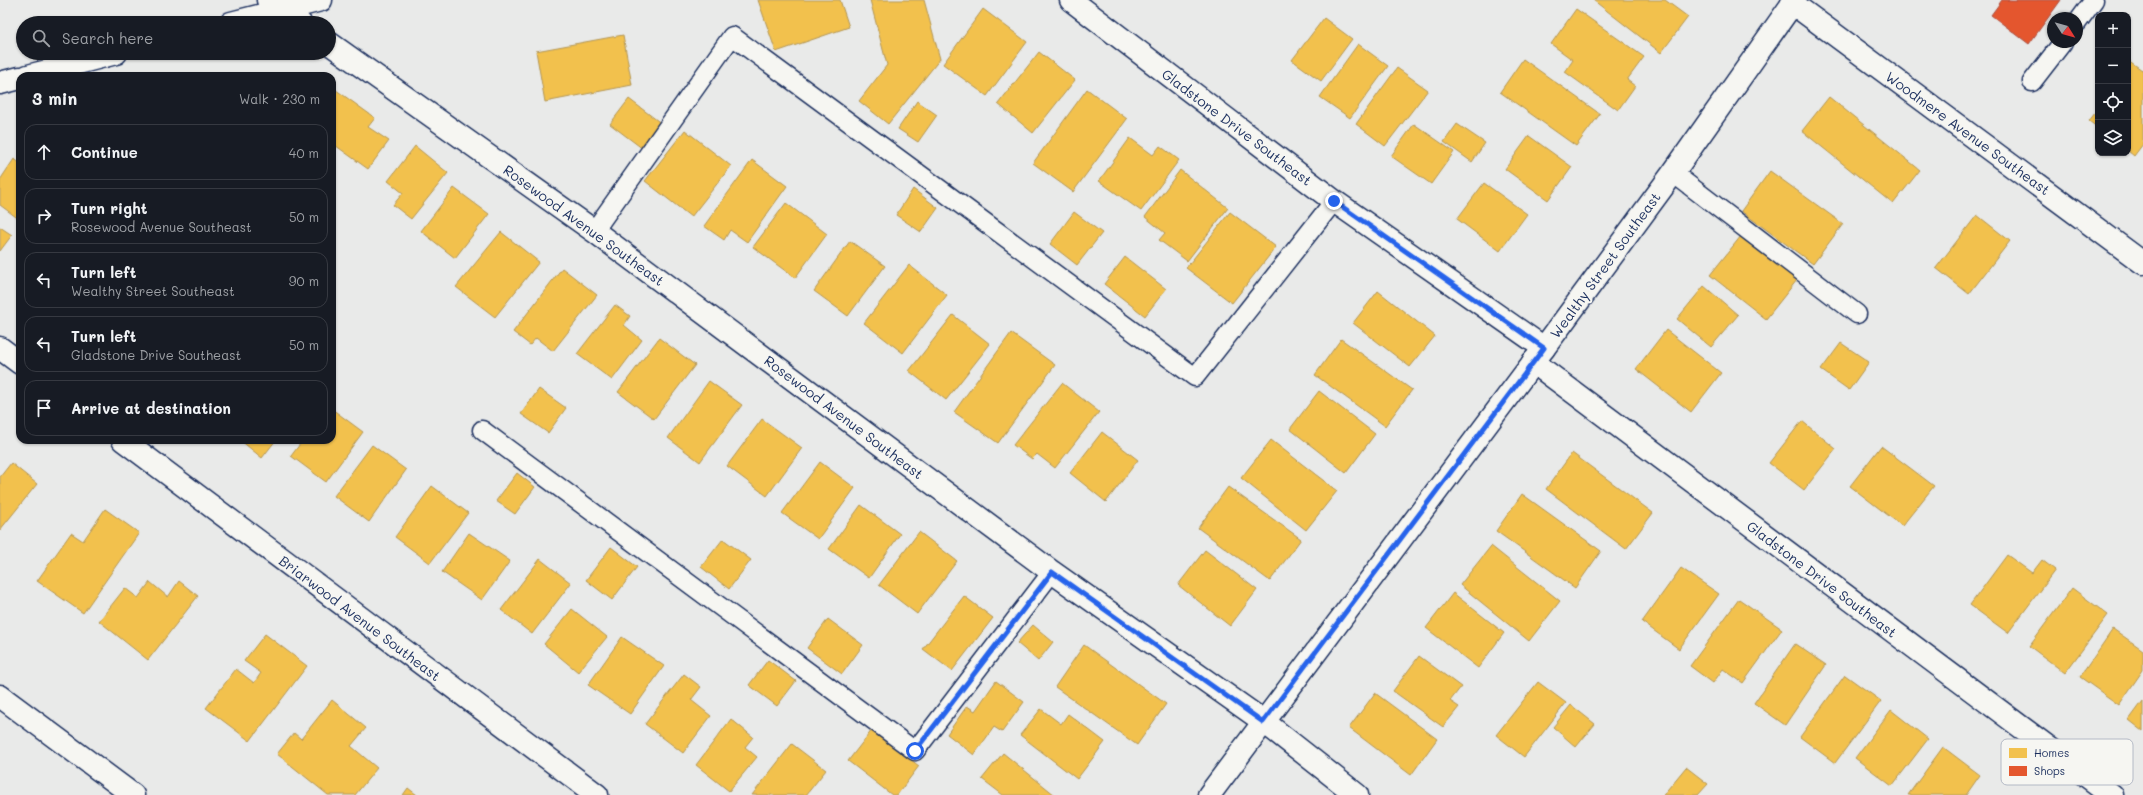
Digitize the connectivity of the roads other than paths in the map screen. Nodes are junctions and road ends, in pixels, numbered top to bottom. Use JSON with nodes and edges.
{"nodes":[{"id":1,"x":321,"y":0,"type":"edge"},
{"id":2,"x":1071,"y":0,"type":"edge"},
{"id":3,"x":2094,"y":0,"type":"edge"},
{"id":4,"x":1794,"y":2,"type":"edge"},
{"id":5,"x":275,"y":5,"type":"edge"},
{"id":6,"x":2083,"y":15,"type":"edge"},
{"id":7,"x":248,"y":16,"type":"edge"},
{"id":8,"x":290,"y":16,"type":"edge"},
{"id":9,"x":336,"y":48,"type":"edge"},
{"id":10,"x":2058,"y":48,"type":"edge"},
{"id":11,"x":89,"y":60,"type":"edge"},
{"id":12,"x":43,"y":72,"type":"edge"},
{"id":13,"x":16,"y":79,"type":"edge"},
{"id":14,"x":2032,"y":82,"type":"dead end"},
{"id":15,"x":0,"y":83,"type":"edge"},
{"id":16,"x":1673,"y":173,"type":"junction"},
{"id":17,"x":1334,"y":201,"type":"junction"},
{"id":18,"x":594,"y":231,"type":"junction"},
{"id":19,"x":2143,"y":263,"type":"edge"},
{"id":20,"x":1857,"y":314,"type":"dead end"},
{"id":21,"x":0,"y":348,"type":"edge"},
{"id":22,"x":1538,"y":355,"type":"junction"},
{"id":23,"x":16,"y":360,"type":"edge"},
{"id":24,"x":482,"y":430,"type":"dead end"},
{"id":25,"x":128,"y":444,"type":"edge"},
{"id":26,"x":1052,"y":572,"type":"junction"},
{"id":27,"x":0,"y":696,"type":"edge"},
{"id":28,"x":1263,"y":722,"type":"junction"},
{"id":29,"x":2039,"y":739,"type":"edge"},
{"id":30,"x":2099,"y":785,"type":"edge"},
{"id":31,"x":133,"y":795,"type":"edge"},
{"id":32,"x":597,"y":795,"type":"edge"},
{"id":33,"x":1209,"y":795,"type":"edge"},
{"id":34,"x":1357,"y":795,"type":"edge"},
{"id":35,"x":2112,"y":795,"type":"edge"}],
"edges":[{"from":1,"to":5,"type":"street"},
{"from":2,"to":17,"type":"street","name":"Gladstone Drive Southeast"},
{"from":3,"to":6,"type":"lane"},
{"from":4,"to":16,"type":"street","name":"Wealthy Street Southeast"},
{"from":4,"to":19,"type":"street","name":"Woodmere Avenue Southeast"},
{"from":5,"to":7,"type":"street"},
{"from":5,"to":8,"type":"street"},
{"from":9,"to":18,"type":"street","name":"Rosewood Avenue Southeast"},
{"from":10,"to":14,"type":"lane"},
{"from":11,"to":12,"type":"street"},
{"from":13,"to":15,"type":"street"},
{"from":16,"to":20,"type":"lane"},
{"from":16,"to":22,"type":"street","name":"Wealthy Street Southeast"},
{"from":17,"to":18,"type":"lane"},
{"from":17,"to":22,"type":"street","name":"Gladstone Drive Southeast"},
{"from":18,"to":26,"type":"street","name":"Rosewood Avenue Southeast"},
{"from":21,"to":23,"type":"street"},
{"from":22,"to":28,"type":"street","name":"Wealthy Street Southeast"},
{"from":22,"to":29,"type":"street","name":"Gladstone Drive Southeast"},
{"from":24,"to":26,"type":"lane"},
{"from":25,"to":32,"type":"street","name":"Briarwood Avenue Southeast"},
{"from":26,"to":28,"type":"street","name":"Rosewood Avenue Southeast"},
{"from":27,"to":31,"type":"street"},
{"from":28,"to":33,"type":"street","name":"Wealthy Street Southeast"},
{"from":28,"to":34,"type":"street","name":"Rosewood Avenue Southeast"},
{"from":30,"to":35,"type":"street","name":"Gladstone Drive Southeast"}]}
